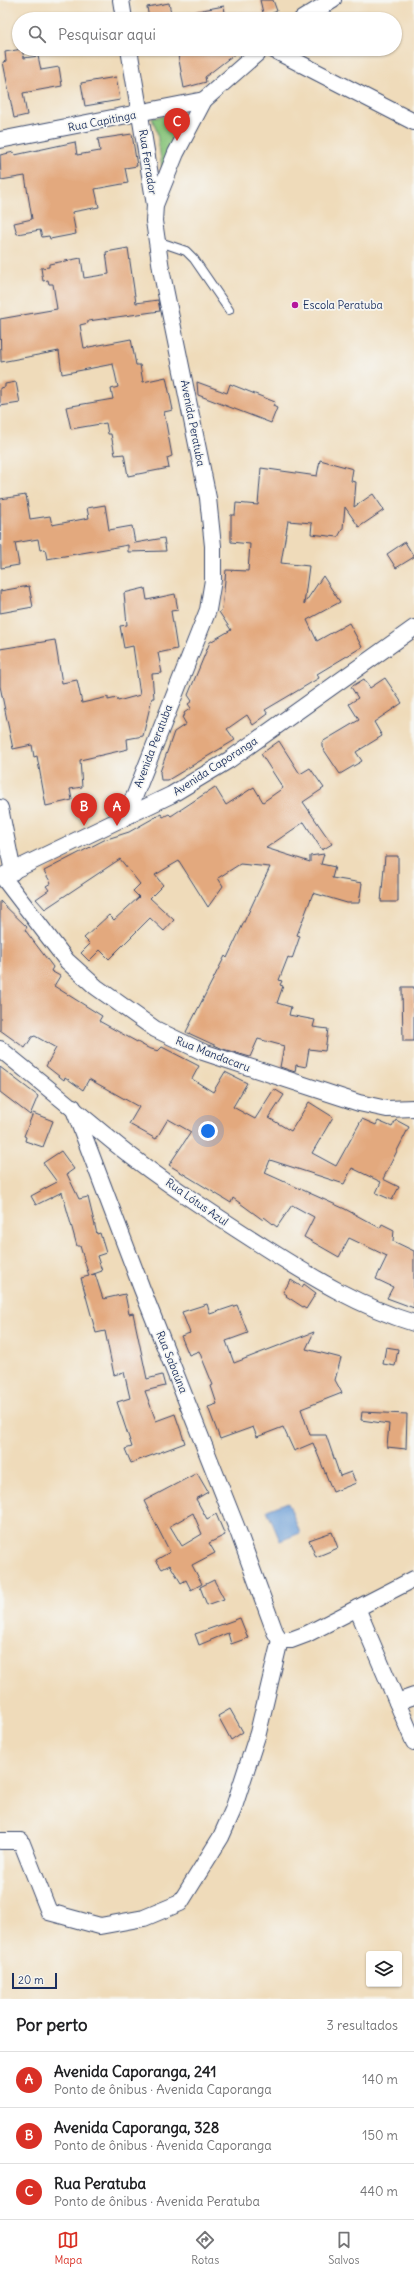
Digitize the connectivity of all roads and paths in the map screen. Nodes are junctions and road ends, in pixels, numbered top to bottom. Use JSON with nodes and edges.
{"nodes":[{"id":1,"x":121,"y":0,"type":"edge"},
{"id":2,"x":333,"y":0,"type":"edge"},
{"id":3,"x":123,"y":12,"type":"edge"},
{"id":4,"x":313,"y":12,"type":"edge"},
{"id":5,"x":130,"y":56,"type":"edge"},
{"id":6,"x":254,"y":56,"type":"edge"},
{"id":7,"x":286,"y":56,"type":"edge"},
{"id":8,"x":204,"y":100,"type":"junction"},
{"id":9,"x":140,"y":114,"type":"junction"},
{"id":10,"x":414,"y":122,"type":"edge"},
{"id":11,"x":0,"y":140,"type":"edge"},
{"id":12,"x":155,"y":205,"type":"junction"},
{"id":13,"x":157,"y":241,"type":"junction"},
{"id":14,"x":229,"y":310,"type":"dead end"},
{"id":15,"x":414,"y":628,"type":"edge"},
{"id":16,"x":0,"y":808,"type":"edge"},
{"id":17,"x":122,"y":819,"type":"junction"},
{"id":18,"x":5,"y":875,"type":"edge"},
{"id":19,"x":0,"y":1049,"type":"edge"},
{"id":20,"x":73,"y":1107,"type":"junction"},
{"id":21,"x":414,"y":1108,"type":"edge"},
{"id":22,"x":414,"y":1323,"type":"edge"},
{"id":23,"x":414,"y":1579,"type":"edge"},
{"id":24,"x":357,"y":1608,"type":"junction"},
{"id":25,"x":280,"y":1640,"type":"junction"},
{"id":26,"x":414,"y":1696,"type":"edge"},
{"id":27,"x":397,"y":1702,"type":"junction"},
{"id":28,"x":414,"y":1742,"type":"edge"},
{"id":29,"x":0,"y":1841,"type":"edge"}],
"edges":[{"from":1,"to":3,"type":"street"},
{"from":2,"to":4,"type":"street"},
{"from":5,"to":9,"type":"street","name":"Rua Ferrador"},
{"from":6,"to":8,"type":"street","name":"Avenida Peratuba"},
{"from":7,"to":10,"type":"street"},
{"from":8,"to":9,"type":"street","name":"Rua Capitinga"},
{"from":8,"to":12,"type":"street","name":"Avenida Peratuba"},
{"from":9,"to":11,"type":"street","name":"Rua Capitinga"},
{"from":9,"to":12,"type":"street","name":"Rua Ferrador"},
{"from":12,"to":13,"type":"street","name":"Avenida Peratuba"},
{"from":13,"to":14,"type":"lane"},
{"from":13,"to":17,"type":"street","name":"Avenida Peratuba"},
{"from":15,"to":17,"type":"street","name":"Avenida Caporanga"},
{"from":16,"to":18,"type":"street"},
{"from":17,"to":18,"type":"street","name":"Avenida Caporanga"},
{"from":18,"to":21,"type":"street","name":"Rua Mandacaru"},
{"from":19,"to":20,"type":"street","name":"Rua Lótus Azul"},
{"from":20,"to":22,"type":"street","name":"Rua Lótus Azul"},
{"from":20,"to":25,"type":"street","name":"Rua Sabaúna"},
{"from":23,"to":24,"type":"street"},
{"from":24,"to":25,"type":"street"},
{"from":24,"to":27,"type":"street"},
{"from":25,"to":29,"type":"street"},
{"from":26,"to":27,"type":"street"},
{"from":27,"to":28,"type":"street"}]}
